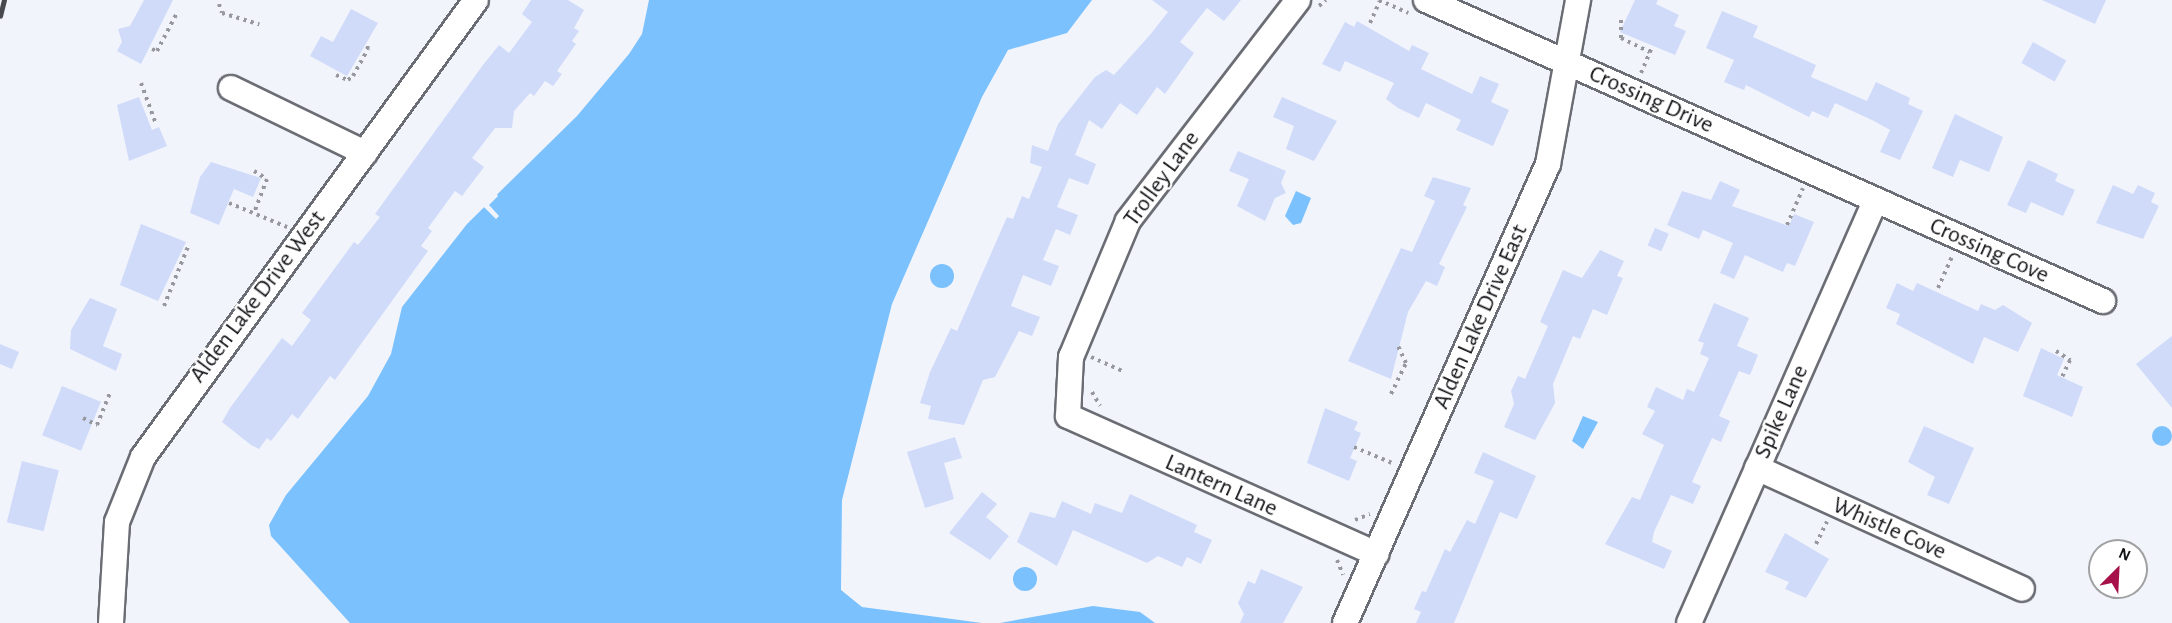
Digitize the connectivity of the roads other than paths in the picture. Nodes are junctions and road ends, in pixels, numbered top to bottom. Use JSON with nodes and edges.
{"nodes":[{"id":1,"x":476,"y":0,"type":"edge"},
{"id":2,"x":1578,"y":0,"type":"edge"},
{"id":3,"x":1305,"y":6,"type":"edge"},
{"id":4,"x":1421,"y":8,"type":"edge"},
{"id":5,"x":1569,"y":64,"type":"junction"},
{"id":6,"x":231,"y":88,"type":"dead end"},
{"id":7,"x":365,"y":153,"type":"junction"},
{"id":8,"x":1875,"y":201,"type":"junction"},
{"id":9,"x":2103,"y":301,"type":"dead end"},
{"id":10,"x":1068,"y":416,"type":"joint"},
{"id":11,"x":1757,"y":468,"type":"junction"},
{"id":12,"x":1376,"y":554,"type":"junction"},
{"id":13,"x":2022,"y":589,"type":"dead end"},
{"id":14,"x":111,"y":623,"type":"edge"},
{"id":15,"x":1345,"y":623,"type":"edge"},
{"id":16,"x":1689,"y":623,"type":"edge"}],
"edges":[{"from":1,"to":7,"type":"street","name":"Alden Lake Drive West"},
{"from":2,"to":5,"type":"street","name":"Alden Lake Drive East"},
{"from":3,"to":10,"type":"street","name":"Trolley Lane"},
{"from":4,"to":5,"type":"street","name":"Crossing Drive"},
{"from":5,"to":8,"type":"street","name":"Crossing Drive"},
{"from":5,"to":12,"type":"street","name":"Alden Lake Drive East"},
{"from":6,"to":7,"type":"street"},
{"from":7,"to":14,"type":"street","name":"Alden Lake Drive West"},
{"from":8,"to":9,"type":"street","name":"Crossing Cove"},
{"from":8,"to":11,"type":"street","name":"Spike Lane"},
{"from":10,"to":12,"type":"street","name":"Lantern Lane"},
{"from":11,"to":13,"type":"street","name":"Whistle Cove"},
{"from":11,"to":16,"type":"street","name":"Spike Lane"},
{"from":12,"to":15,"type":"street","name":"Alden Lake Drive East"}]}
